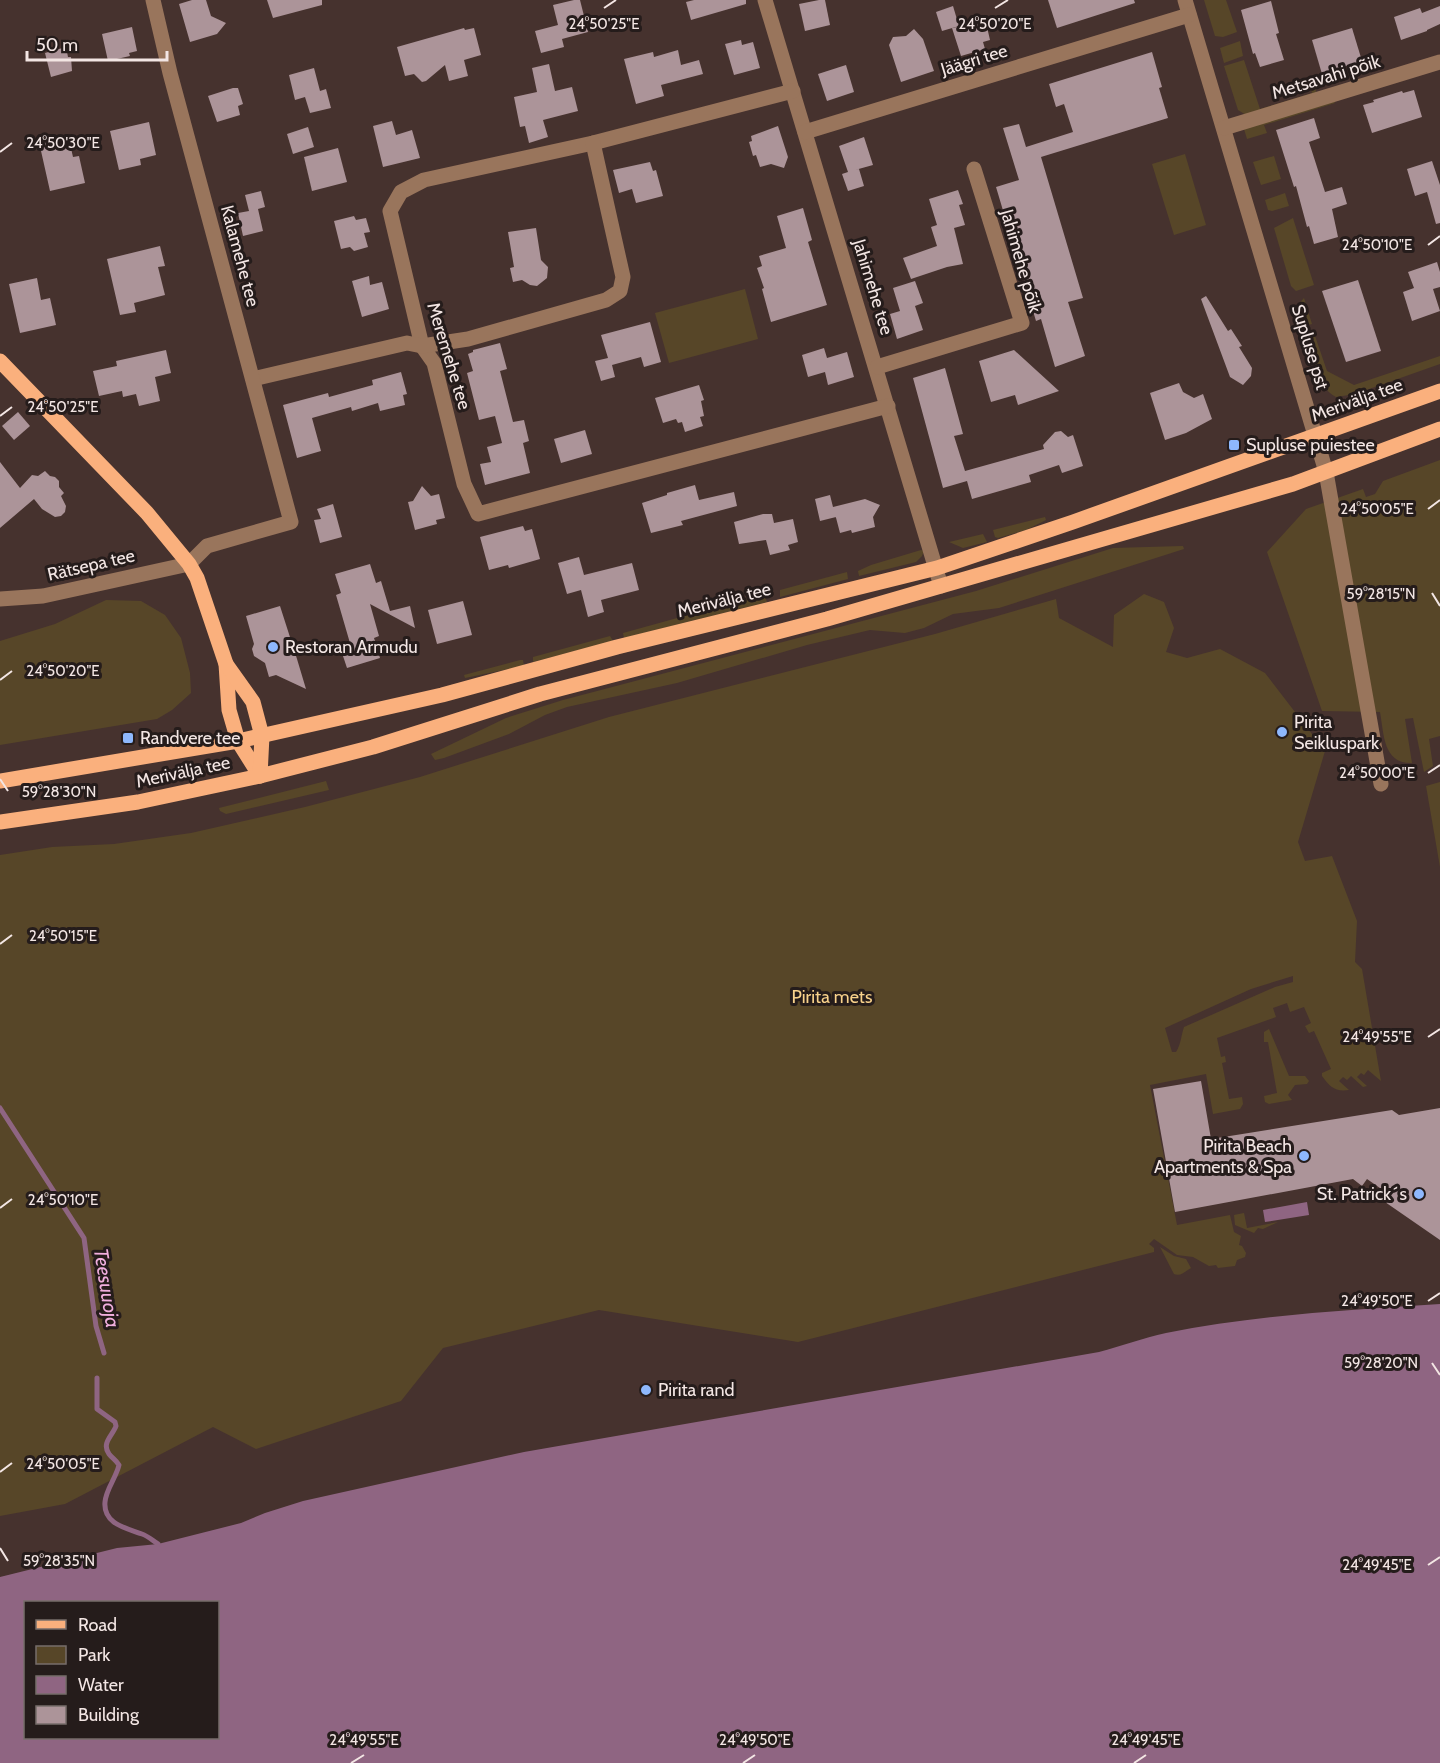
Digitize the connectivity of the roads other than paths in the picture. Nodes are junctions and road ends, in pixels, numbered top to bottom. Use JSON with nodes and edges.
{"nodes":[{"id":1,"x":153,"y":0,"type":"edge"},
{"id":2,"x":765,"y":0,"type":"edge"},
{"id":3,"x":1187,"y":7,"type":"edge"},
{"id":4,"x":1440,"y":62,"type":"edge"},
{"id":5,"x":793,"y":91,"type":"junction"},
{"id":6,"x":1224,"y":128,"type":"junction"},
{"id":7,"x":805,"y":132,"type":"junction"},
{"id":8,"x":593,"y":143,"type":"junction"},
{"id":9,"x":974,"y":169,"type":"dead end"},
{"id":10,"x":422,"y":346,"type":"junction"},
{"id":11,"x":0,"y":361,"type":"edge"},
{"id":12,"x":877,"y":367,"type":"junction"},
{"id":13,"x":253,"y":379,"type":"junction"},
{"id":14,"x":1440,"y":391,"type":"edge"},
{"id":15,"x":888,"y":406,"type":"junction"},
{"id":16,"x":1440,"y":429,"type":"edge"},
{"id":17,"x":1316,"y":436,"type":"junction"},
{"id":18,"x":1326,"y":472,"type":"junction"},
{"id":19,"x":189,"y":564,"type":"junction"},
{"id":20,"x":937,"y":568,"type":"junction"},
{"id":21,"x":941,"y":586,"type":"junction"},
{"id":22,"x":0,"y":599,"type":"edge"},
{"id":23,"x":226,"y":664,"type":"junction"},
{"id":24,"x":262,"y":736,"type":"junction"},
{"id":25,"x":238,"y":741,"type":"junction"},
{"id":26,"x":260,"y":776,"type":"junction"},
{"id":27,"x":0,"y":781,"type":"edge"},
{"id":28,"x":1381,"y":784,"type":"dead end"},
{"id":29,"x":0,"y":822,"type":"edge"}],
"edges":[{"from":1,"to":13,"type":"street","name":"Kalamehe tee"},
{"from":2,"to":5,"type":"street","name":"Jahimehe tee"},
{"from":3,"to":6,"type":"street","name":"Supluse pst"},
{"from":3,"to":7,"type":"street","name":"Jäägri tee"},
{"from":4,"to":6,"type":"street","name":"Metsavahi põik"},
{"from":5,"to":7,"type":"street","name":"Jahimehe tee"},
{"from":5,"to":8,"type":"street","name":"Meremehe tee"},
{"from":6,"to":17,"type":"street","name":"Supluse pst"},
{"from":7,"to":12,"type":"street","name":"Jahimehe tee"},
{"from":8,"to":10,"type":"street"},
{"from":8,"to":10,"type":"street","name":"Meremehe tee"},
{"from":9,"to":12,"type":"street","name":"Jahimehe põik"},
{"from":10,"to":13,"type":"street"},
{"from":10,"to":15,"type":"street","name":"Meremehe tee"},
{"from":11,"to":19,"type":"main road"},
{"from":12,"to":15,"type":"street","name":"Jahimehe tee"},
{"from":13,"to":19,"type":"street","name":"Kalamehe tee"},
{"from":14,"to":17,"type":"main road","name":"Merivälja tee"},
{"from":15,"to":20,"type":"street","name":"Jahimehe tee"},
{"from":16,"to":18,"type":"main road","name":"Merivälja tee"},
{"from":17,"to":18,"type":"street","name":"Supluse pst"},
{"from":17,"to":20,"type":"main road","name":"Merivälja tee"},
{"from":18,"to":21,"type":"main road","name":"Merivälja tee"},
{"from":18,"to":28,"type":"street","name":"Supluse pst"},
{"from":19,"to":22,"type":"street","name":"Rätsepa tee"},
{"from":19,"to":23,"type":"main road"},
{"from":20,"to":21,"type":"street","name":"Jahimehe tee"},
{"from":20,"to":24,"type":"main road","name":"Merivälja tee"},
{"from":21,"to":26,"type":"main road","name":"Merivälja tee"},
{"from":23,"to":24,"type":"main road"},
{"from":23,"to":25,"type":"main road"},
{"from":24,"to":25,"type":"main road","name":"Merivälja tee"},
{"from":24,"to":26,"type":"main road"},
{"from":25,"to":26,"type":"main road"},
{"from":25,"to":27,"type":"main road","name":"Merivälja tee"},
{"from":26,"to":29,"type":"main road","name":"Merivälja tee"}]}
